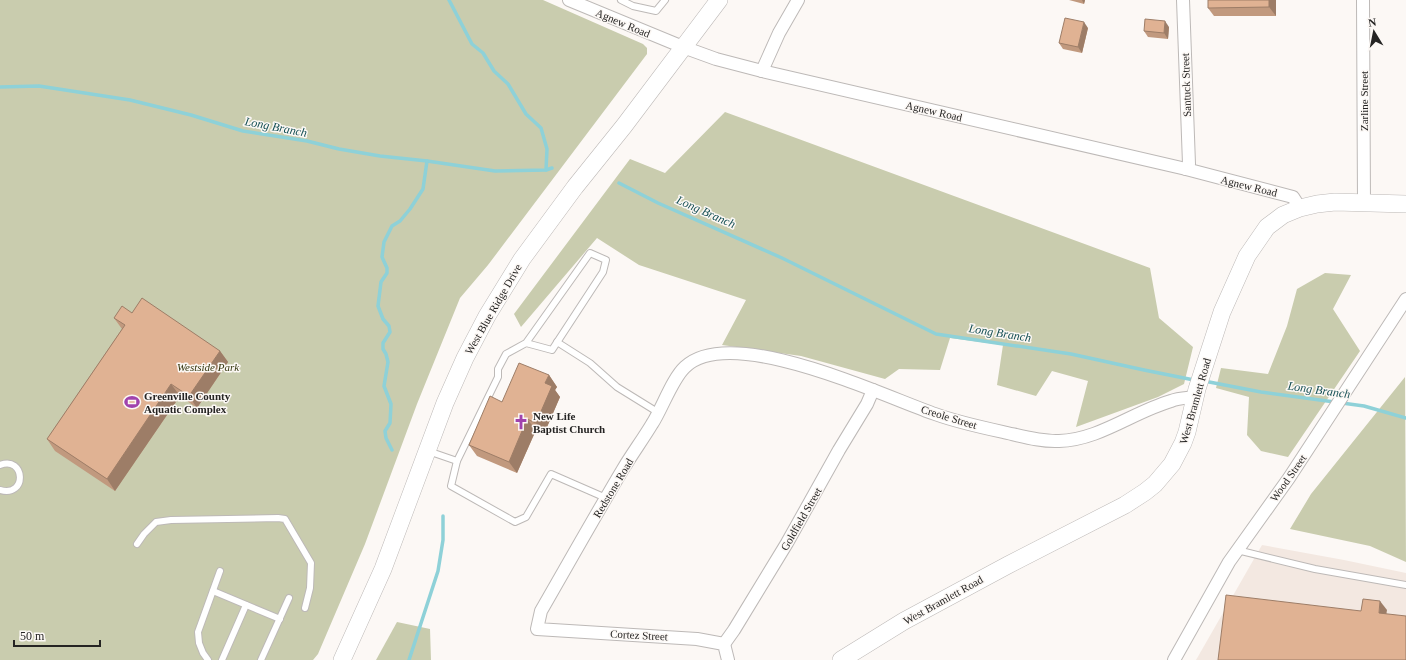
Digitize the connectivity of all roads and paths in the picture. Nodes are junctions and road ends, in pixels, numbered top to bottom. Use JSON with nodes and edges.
{"nodes":[{"id":1,"x":569,"y":0,"type":"edge"},
{"id":2,"x":621,"y":0,"type":"edge"},
{"id":3,"x":665,"y":0,"type":"edge"},
{"id":4,"x":719,"y":0,"type":"edge"},
{"id":5,"x":798,"y":0,"type":"edge"},
{"id":6,"x":1183,"y":0,"type":"edge"},
{"id":7,"x":1363,"y":0,"type":"edge"},
{"id":8,"x":683,"y":47,"type":"junction"},
{"id":9,"x":762,"y":71,"type":"junction"},
{"id":10,"x":1186,"y":169,"type":"junction"},
{"id":11,"x":1364,"y":203,"type":"junction"},
{"id":12,"x":1406,"y":204,"type":"edge"},
{"id":13,"x":1300,"y":208,"type":"junction"},
{"id":14,"x":1406,"y":299,"type":"edge"},
{"id":15,"x":557,"y":342,"type":"junction"},
{"id":16,"x":526,"y":343,"type":"junction"},
{"id":17,"x":702,"y":357,"type":"joint"},
{"id":18,"x":873,"y":390,"type":"junction"},
{"id":19,"x":1196,"y":393,"type":"junction"},
{"id":20,"x":659,"y":413,"type":"junction"},
{"id":21,"x":427,"y":450,"type":"junction"},
{"id":22,"x":457,"y":461,"type":"junction"},
{"id":23,"x":0,"y":465,"type":"edge"},
{"id":24,"x":0,"y":490,"type":"edge"},
{"id":25,"x":606,"y":498,"type":"junction"},
{"id":26,"x":137,"y":544,"type":"dead end"},
{"id":27,"x":1237,"y":550,"type":"junction"},
{"id":28,"x":220,"y":571,"type":"dead end"},
{"id":29,"x":1406,"y":585,"type":"edge"},
{"id":30,"x":213,"y":591,"type":"junction"},
{"id":31,"x":289,"y":598,"type":"dead end"},
{"id":32,"x":246,"y":605,"type":"junction"},
{"id":33,"x":305,"y":608,"type":"dead end"},
{"id":34,"x":280,"y":620,"type":"junction"},
{"id":35,"x":536,"y":629,"type":"joint"},
{"id":36,"x":724,"y":644,"type":"junction"},
{"id":37,"x":208,"y":660,"type":"edge"},
{"id":38,"x":222,"y":660,"type":"edge"},
{"id":39,"x":261,"y":660,"type":"edge"},
{"id":40,"x":342,"y":660,"type":"edge"},
{"id":41,"x":728,"y":660,"type":"edge"},
{"id":42,"x":841,"y":660,"type":"edge"},
{"id":43,"x":1174,"y":660,"type":"edge"}],
"edges":[{"from":1,"to":8,"type":"street","name":"Agnew Road"},
{"from":2,"to":3,"type":"lane"},
{"from":4,"to":8,"type":"street","name":"West Blue Ridge Drive"},
{"from":5,"to":9,"type":"street"},
{"from":6,"to":10,"type":"street","name":"Santuck Street"},
{"from":7,"to":11,"type":"street","name":"Zarline Street"},
{"from":8,"to":9,"type":"street","name":"Agnew Road"},
{"from":8,"to":21,"type":"street","name":"West Blue Ridge Drive"},
{"from":9,"to":10,"type":"street","name":"Agnew Road"},
{"from":10,"to":13,"type":"street","name":"Agnew Road"},
{"from":11,"to":12,"type":"street","name":"West Bramlett Road"},
{"from":11,"to":13,"type":"street","name":"West Bramlett Road"},
{"from":13,"to":19,"type":"street","name":"West Bramlett Road"},
{"from":14,"to":27,"type":"street","name":"Wood Street"},
{"from":15,"to":16,"type":"lane"},
{"from":15,"to":16,"type":"lane"},
{"from":15,"to":20,"type":"lane"},
{"from":16,"to":22,"type":"lane"},
{"from":17,"to":18,"type":"street","name":"Creole Street"},
{"from":17,"to":20,"type":"street","name":"Redstone Road"},
{"from":18,"to":19,"type":"street","name":"Creole Street"},
{"from":18,"to":36,"type":"street","name":"Goldfield Street"},
{"from":19,"to":42,"type":"street","name":"West Bramlett Road"},
{"from":20,"to":25,"type":"street","name":"Redstone Road"},
{"from":21,"to":22,"type":"lane"},
{"from":21,"to":40,"type":"street","name":"West Blue Ridge Drive"},
{"from":22,"to":25,"type":"lane"},
{"from":23,"to":24,"type":"lane"},
{"from":25,"to":35,"type":"street","name":"Redstone Road"},
{"from":26,"to":33,"type":"lane"},
{"from":27,"to":29,"type":"lane"},
{"from":27,"to":43,"type":"street","name":"Wood Street"},
{"from":28,"to":30,"type":"lane"},
{"from":30,"to":32,"type":"lane"},
{"from":30,"to":37,"type":"lane"},
{"from":31,"to":34,"type":"lane"},
{"from":32,"to":34,"type":"lane"},
{"from":32,"to":38,"type":"lane"},
{"from":34,"to":39,"type":"lane"},
{"from":35,"to":36,"type":"street","name":"Cortez Street"},
{"from":36,"to":41,"type":"street"}]}
